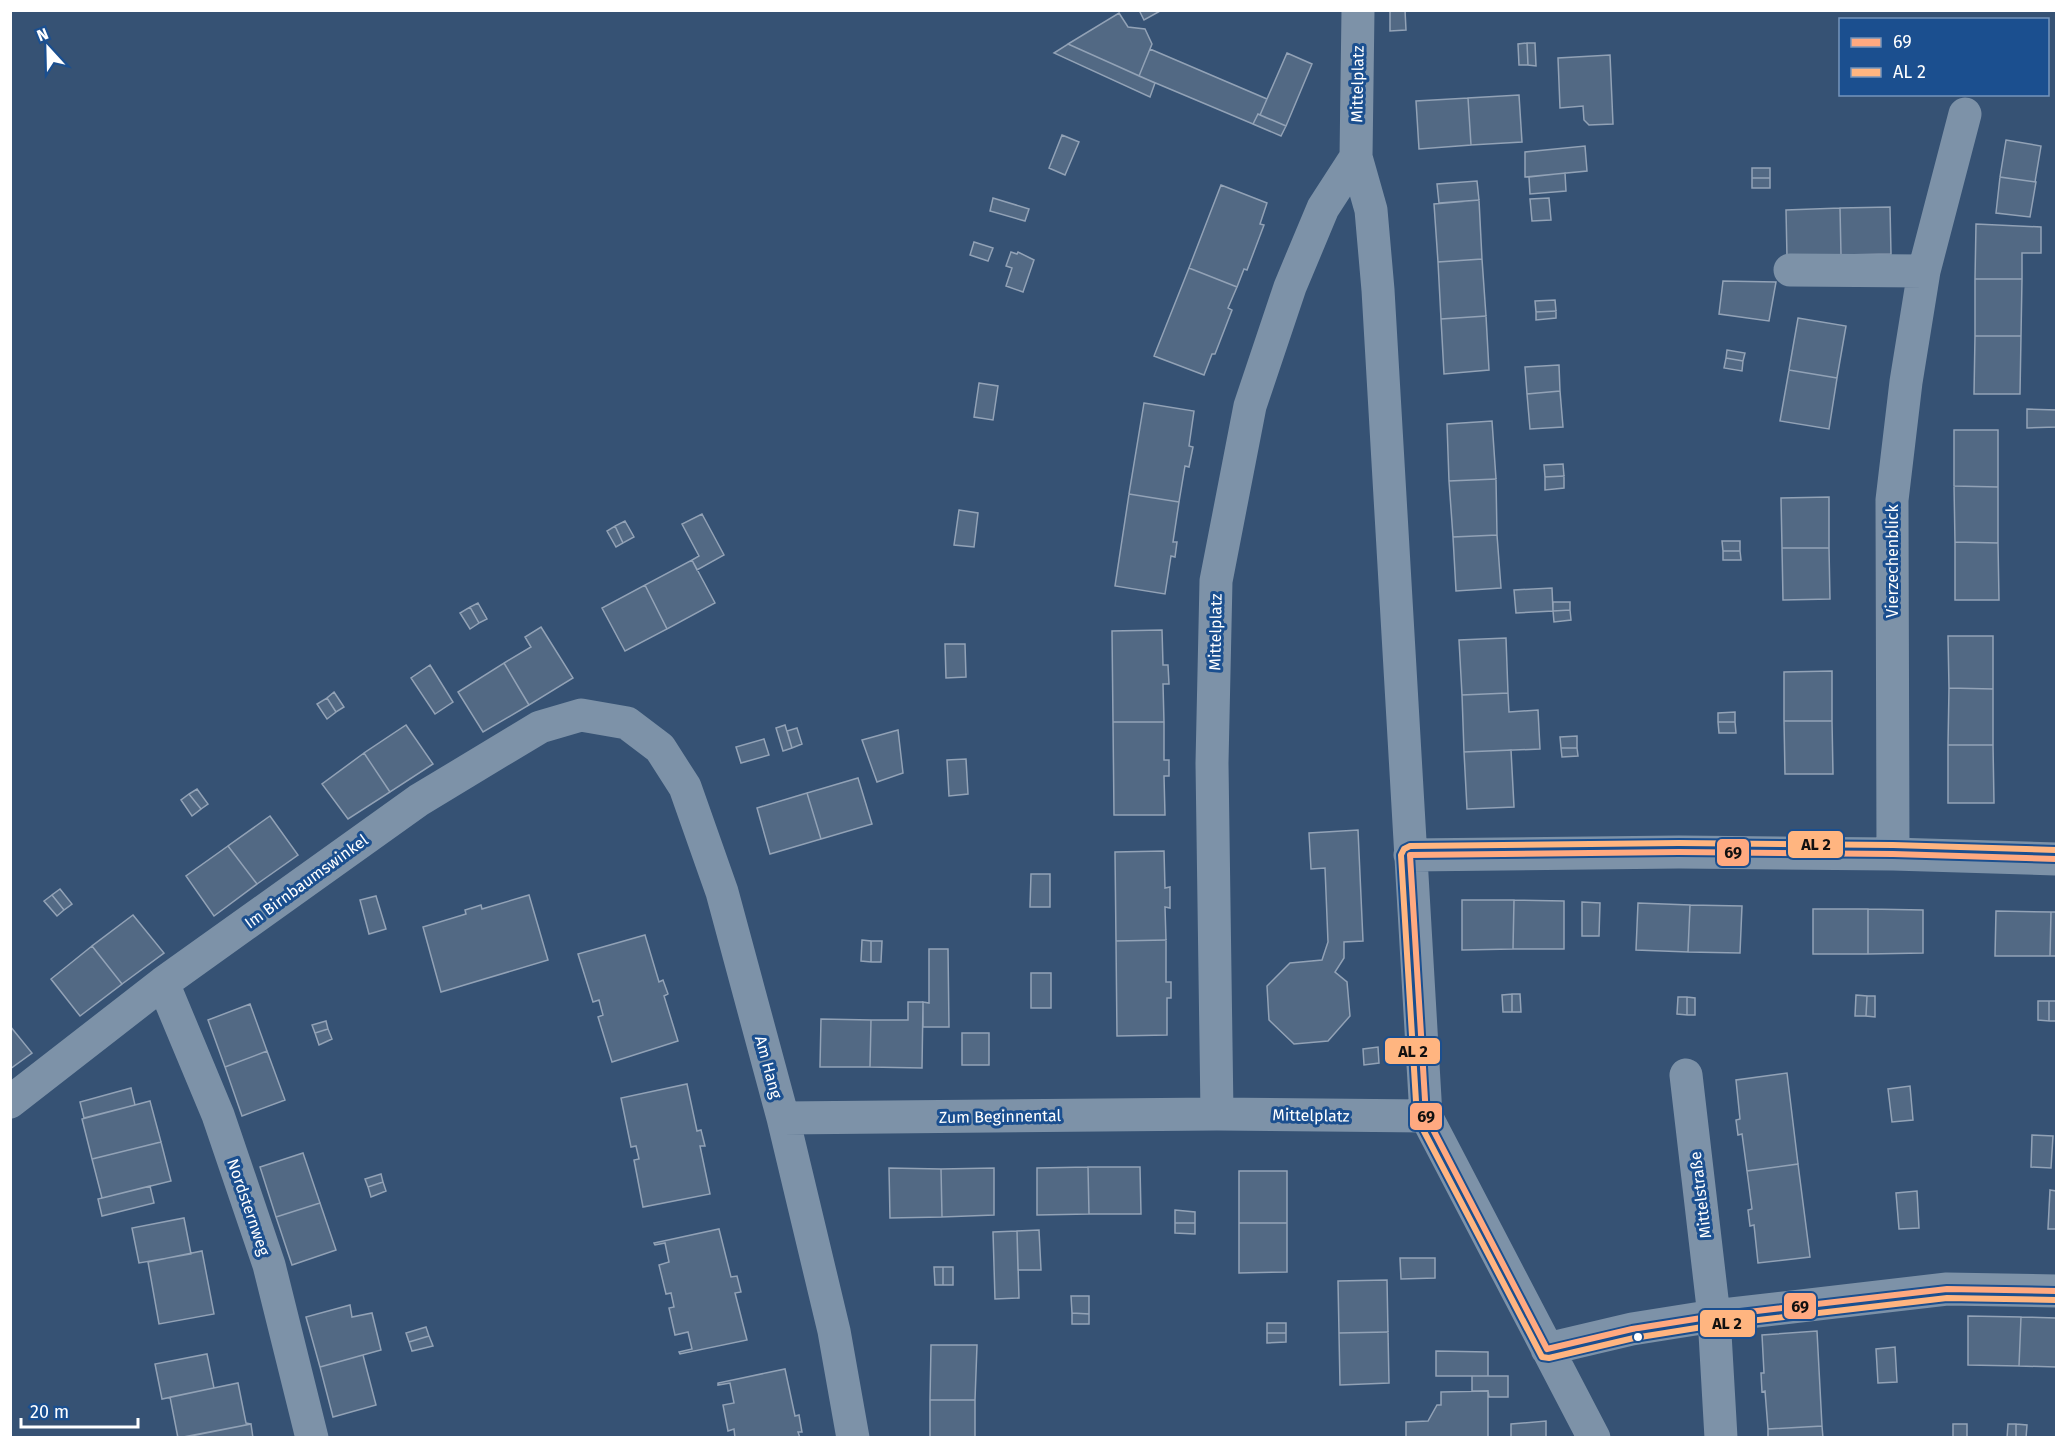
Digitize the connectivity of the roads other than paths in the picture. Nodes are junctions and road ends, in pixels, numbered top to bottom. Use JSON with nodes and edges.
{"nodes":[{"id":1,"x":1358,"y":10,"type":"edge"},
{"id":2,"x":1965,"y":114,"type":"dead end"},
{"id":3,"x":1356,"y":157,"type":"junction"},
{"id":4,"x":1790,"y":270,"type":"dead end"},
{"id":5,"x":1924,"y":271,"type":"junction"},
{"id":6,"x":627,"y":723,"type":"joint"},
{"id":7,"x":1893,"y":854,"type":"junction"},
{"id":8,"x":1410,"y":855,"type":"junction"},
{"id":9,"x":2056,"y":859,"type":"edge"},
{"id":10,"x":163,"y":983,"type":"junction"},
{"id":11,"x":1686,"y":1075,"type":"dead end"},
{"id":12,"x":10,"y":1102,"type":"edge"},
{"id":13,"x":1217,"y":1114,"type":"junction"},
{"id":14,"x":1426,"y":1116,"type":"junction"},
{"id":15,"x":783,"y":1118,"type":"junction"},
{"id":16,"x":2056,"y":1291,"type":"edge"},
{"id":17,"x":1714,"y":1316,"type":"junction"},
{"id":18,"x":1547,"y":1349,"type":"junction"},
{"id":19,"x":312,"y":1437,"type":"edge"},
{"id":20,"x":853,"y":1437,"type":"edge"},
{"id":21,"x":1594,"y":1437,"type":"edge"},
{"id":22,"x":1721,"y":1437,"type":"edge"}],
"edges":[{"from":1,"to":3,"type":"street","name":"Mittelplatz"},
{"from":2,"to":5,"type":"street","name":"Vierzechenblick"},
{"from":3,"to":8,"type":"street","name":"Mittelplatz"},
{"from":3,"to":13,"type":"street","name":"Mittelplatz"},
{"from":4,"to":5,"type":"street"},
{"from":5,"to":7,"type":"street","name":"Vierzechenblick"},
{"from":6,"to":10,"type":"street","name":"Im Birnbaumswinkel"},
{"from":6,"to":15,"type":"street","name":"Am Hang"},
{"from":7,"to":8,"type":"street"},
{"from":7,"to":9,"type":"street"},
{"from":8,"to":14,"type":"street","name":"Mittelplatz"},
{"from":10,"to":12,"type":"street","name":"Im Birnbaumswinkel"},
{"from":10,"to":19,"type":"street","name":"Nordsternweg"},
{"from":11,"to":17,"type":"street","name":"Mittelstraße"},
{"from":13,"to":14,"type":"street","name":"Mittelplatz"},
{"from":13,"to":15,"type":"street","name":"Zum Beginnental"},
{"from":14,"to":18,"type":"street"},
{"from":15,"to":20,"type":"street","name":"Am Hang"},
{"from":16,"to":17,"type":"street"},
{"from":17,"to":18,"type":"street"},
{"from":17,"to":22,"type":"street","name":"Mittelstraße"},
{"from":18,"to":21,"type":"street"}]}
